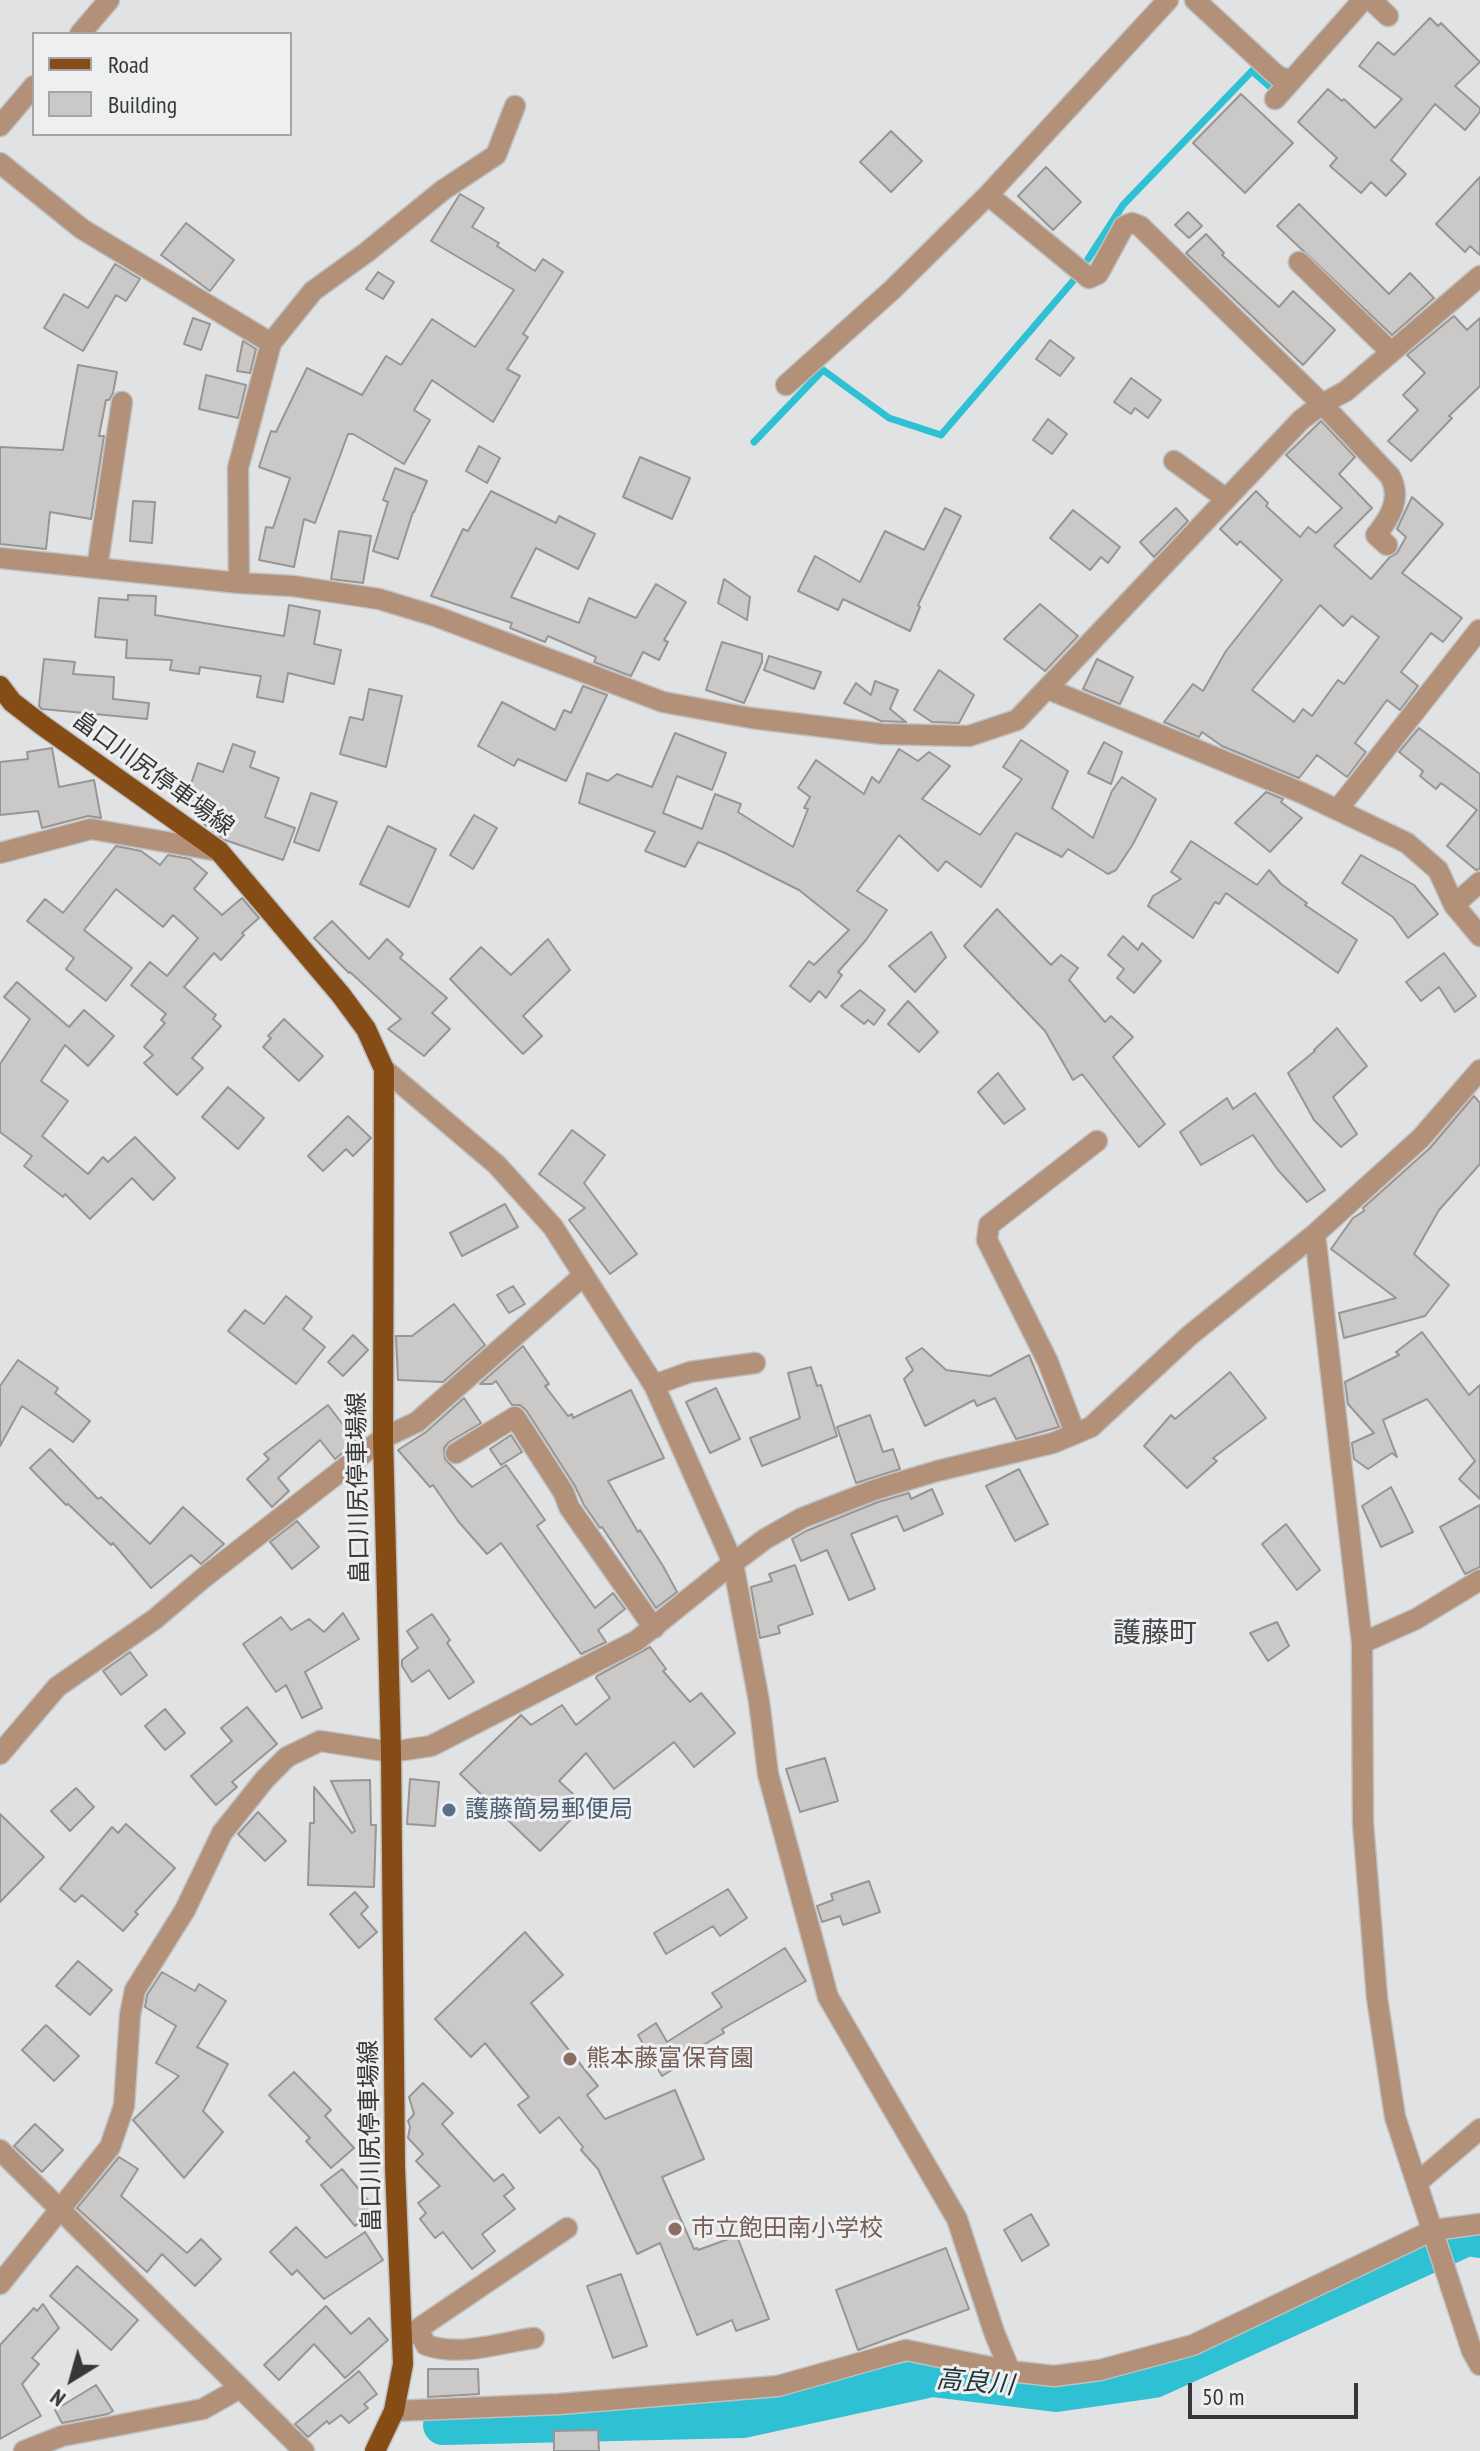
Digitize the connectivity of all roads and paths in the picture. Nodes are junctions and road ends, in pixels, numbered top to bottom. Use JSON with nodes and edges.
{"nodes":[{"id":1,"x":109,"y":0,"type":"edge"},
{"id":2,"x":1168,"y":0,"type":"edge"},
{"id":3,"x":1195,"y":0,"type":"edge"},
{"id":4,"x":1363,"y":0,"type":"edge"},
{"id":5,"x":1371,"y":0,"type":"edge"},
{"id":6,"x":1388,"y":16,"type":"dead end"},
{"id":7,"x":82,"y":32,"type":"edge"},
{"id":8,"x":1292,"y":80,"type":"junction"},
{"id":9,"x":32,"y":88,"type":"edge"},
{"id":10,"x":1275,"y":99,"type":"dead end"},
{"id":11,"x":515,"y":106,"type":"dead end"},
{"id":12,"x":0,"y":126,"type":"edge"},
{"id":13,"x":0,"y":163,"type":"edge"},
{"id":14,"x":988,"y":195,"type":"junction"},
{"id":15,"x":1299,"y":262,"type":"dead end"},
{"id":16,"x":1476,"y":287,"type":"edge"},
{"id":17,"x":271,"y":343,"type":"junction"},
{"id":18,"x":1391,"y":352,"type":"junction"},
{"id":19,"x":786,"y":385,"type":"dead end"},
{"id":20,"x":122,"y":402,"type":"dead end"},
{"id":21,"x":1322,"y":404,"type":"junction"},
{"id":22,"x":1174,"y":461,"type":"dead end"},
{"id":23,"x":1225,"y":498,"type":"junction"},
{"id":24,"x":1387,"y":545,"type":"dead end"},
{"id":25,"x":0,"y":558,"type":"edge"},
{"id":26,"x":97,"y":568,"type":"junction"},
{"id":27,"x":239,"y":583,"type":"junction"},
{"id":28,"x":1479,"y":630,"type":"edge"},
{"id":29,"x":0,"y":686,"type":"edge"},
{"id":30,"x":1048,"y":689,"type":"junction"},
{"id":31,"x":1338,"y":809,"type":"junction"},
{"id":32,"x":219,"y":851,"type":"junction"},
{"id":33,"x":0,"y":853,"type":"edge"},
{"id":34,"x":1480,"y":882,"type":"edge"},
{"id":35,"x":1454,"y":905,"type":"junction"},
{"id":36,"x":1480,"y":936,"type":"edge"},
{"id":37,"x":384,"y":1069,"type":"junction"},
{"id":38,"x":1480,"y":1070,"type":"edge"},
{"id":39,"x":1097,"y":1141,"type":"dead end"},
{"id":40,"x":1315,"y":1234,"type":"junction"},
{"id":41,"x":583,"y":1276,"type":"junction"},
{"id":42,"x":755,"y":1363,"type":"dead end"},
{"id":43,"x":654,"y":1385,"type":"junction"},
{"id":44,"x":1075,"y":1433,"type":"junction"},
{"id":45,"x":383,"y":1438,"type":"junction"},
{"id":46,"x":456,"y":1453,"type":"dead end"},
{"id":47,"x":733,"y":1563,"type":"junction"},
{"id":48,"x":1480,"y":1580,"type":"edge"},
{"id":49,"x":654,"y":1628,"type":"junction"},
{"id":50,"x":1362,"y":1643,"type":"junction"},
{"id":51,"x":391,"y":1752,"type":"junction"},
{"id":52,"x":0,"y":1754,"type":"edge"},
{"id":53,"x":1480,"y":2129,"type":"edge"},
{"id":54,"x":0,"y":2150,"type":"edge"},
{"id":55,"x":1418,"y":2182,"type":"junction"},
{"id":56,"x":59,"y":2211,"type":"junction"},
{"id":57,"x":1480,"y":2224,"type":"edge"},
{"id":58,"x":567,"y":2228,"type":"dead end"},
{"id":59,"x":1433,"y":2230,"type":"junction"},
{"id":60,"x":0,"y":2284,"type":"edge"},
{"id":61,"x":410,"y":2334,"type":"junction"},
{"id":62,"x":534,"y":2338,"type":"dead end"},
{"id":63,"x":1480,"y":2365,"type":"edge"},
{"id":64,"x":1010,"y":2371,"type":"junction"},
{"id":65,"x":240,"y":2388,"type":"junction"},
{"id":66,"x":394,"y":2411,"type":"junction"},
{"id":67,"x":24,"y":2451,"type":"edge"},
{"id":68,"x":304,"y":2451,"type":"edge"},
{"id":69,"x":375,"y":2451,"type":"edge"}],
"edges":[{"from":1,"to":7,"type":"street"},
{"from":2,"to":14,"type":"street"},
{"from":3,"to":8,"type":"street"},
{"from":4,"to":8,"type":"street"},
{"from":5,"to":6,"type":"street"},
{"from":8,"to":10,"type":"street"},
{"from":9,"to":12,"type":"street"},
{"from":11,"to":17,"type":"street"},
{"from":13,"to":17,"type":"street"},
{"from":14,"to":19,"type":"street"},
{"from":14,"to":21,"type":"street"},
{"from":15,"to":18,"type":"street"},
{"from":16,"to":18,"type":"street"},
{"from":17,"to":27,"type":"street"},
{"from":18,"to":21,"type":"street"},
{"from":20,"to":26,"type":"street"},
{"from":21,"to":23,"type":"street"},
{"from":21,"to":24,"type":"street"},
{"from":22,"to":23,"type":"street"},
{"from":23,"to":30,"type":"street"},
{"from":25,"to":26,"type":"street"},
{"from":26,"to":27,"type":"street"},
{"from":27,"to":30,"type":"street"},
{"from":28,"to":31,"type":"street"},
{"from":29,"to":32,"type":"main road","name":"畠口川尻停車場線"},
{"from":30,"to":31,"type":"street"},
{"from":31,"to":35,"type":"street"},
{"from":32,"to":33,"type":"street"},
{"from":32,"to":37,"type":"main road","name":"畠口川尻停車場線"},
{"from":34,"to":35,"type":"street"},
{"from":35,"to":36,"type":"street"},
{"from":37,"to":41,"type":"street"},
{"from":37,"to":45,"type":"main road","name":"畠口川尻停車場線"},
{"from":38,"to":40,"type":"street"},
{"from":39,"to":44,"type":"street"},
{"from":40,"to":44,"type":"street"},
{"from":40,"to":50,"type":"street"},
{"from":41,"to":43,"type":"street"},
{"from":41,"to":45,"type":"street"},
{"from":42,"to":43,"type":"street"},
{"from":43,"to":47,"type":"street"},
{"from":44,"to":47,"type":"street"},
{"from":45,"to":51,"type":"main road","name":"畠口川尻停車場線"},
{"from":45,"to":52,"type":"street"},
{"from":46,"to":49,"type":"street"},
{"from":47,"to":49,"type":"street"},
{"from":47,"to":64,"type":"street"},
{"from":48,"to":50,"type":"street"},
{"from":49,"to":51,"type":"street"},
{"from":50,"to":55,"type":"street"},
{"from":51,"to":56,"type":"street"},
{"from":51,"to":61,"type":"main road","name":"畠口川尻停車場線"},
{"from":53,"to":55,"type":"street"},
{"from":54,"to":56,"type":"street"},
{"from":55,"to":59,"type":"street"},
{"from":56,"to":60,"type":"street"},
{"from":56,"to":65,"type":"street"},
{"from":57,"to":59,"type":"street"},
{"from":58,"to":61,"type":"street"},
{"from":59,"to":63,"type":"street"},
{"from":59,"to":64,"type":"street"},
{"from":61,"to":62,"type":"street"},
{"from":61,"to":66,"type":"main road","name":"畠口川尻停車場線"},
{"from":64,"to":66,"type":"street"},
{"from":65,"to":67,"type":"street"},
{"from":65,"to":68,"type":"street"},
{"from":66,"to":69,"type":"main road","name":"畠口川尻停車場線"}]}
